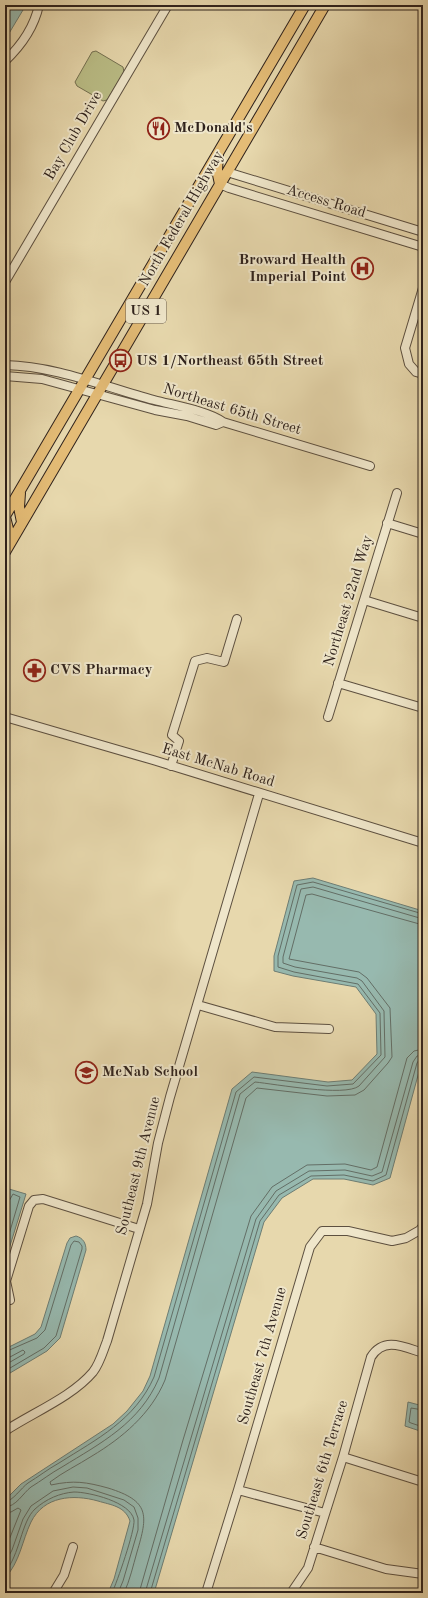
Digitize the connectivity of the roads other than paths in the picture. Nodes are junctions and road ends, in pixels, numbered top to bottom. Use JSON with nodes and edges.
{"nodes":[{"id":1,"x":39,"y":5,"type":"edge"},
{"id":2,"x":168,"y":5,"type":"edge"},
{"id":3,"x":305,"y":5,"type":"edge"},
{"id":4,"x":325,"y":5,"type":"edge"},
{"id":5,"x":291,"y":29,"type":"junction"},
{"id":6,"x":296,"y":55,"type":"junction"},
{"id":7,"x":5,"y":61,"type":"edge"},
{"id":8,"x":218,"y":152,"type":"junction"},
{"id":9,"x":208,"y":170,"type":"junction"},
{"id":10,"x":227,"y":172,"type":"junction"},
{"id":11,"x":220,"y":184,"type":"junction"},
{"id":12,"x":214,"y":195,"type":"junction"},
{"id":13,"x":423,"y":232,"type":"edge"},
{"id":14,"x":423,"y":247,"type":"edge"},
{"id":15,"x":5,"y":282,"type":"edge"},
{"id":16,"x":423,"y":288,"type":"edge"},
{"id":17,"x":5,"y":364,"type":"edge"},
{"id":18,"x":423,"y":374,"type":"edge"},
{"id":19,"x":5,"y":376,"type":"edge"},
{"id":20,"x":85,"y":380,"type":"junction"},
{"id":21,"x":104,"y":385,"type":"junction"},
{"id":22,"x":79,"y":389,"type":"junction"},
{"id":23,"x":97,"y":394,"type":"junction"},
{"id":24,"x":223,"y":422,"type":"junction"},
{"id":25,"x":370,"y":466,"type":"dead end"},
{"id":26,"x":21,"y":489,"type":"junction"},
{"id":27,"x":397,"y":493,"type":"dead end"},
{"id":28,"x":5,"y":517,"type":"edge"},
{"id":29,"x":22,"y":522,"type":"junction"},
{"id":30,"x":387,"y":523,"type":"junction"},
{"id":31,"x":423,"y":534,"type":"edge"},
{"id":32,"x":6,"y":550,"type":"edge"},
{"id":33,"x":364,"y":600,"type":"junction"},
{"id":34,"x":423,"y":618,"type":"edge"},
{"id":35,"x":237,"y":619,"type":"dead end"},
{"id":36,"x":338,"y":683,"type":"junction"},
{"id":37,"x":423,"y":708,"type":"edge"},
{"id":38,"x":5,"y":717,"type":"edge"},
{"id":39,"x":328,"y":717,"type":"dead end"},
{"id":40,"x":171,"y":766,"type":"junction"},
{"id":41,"x":259,"y":794,"type":"junction"},
{"id":42,"x":423,"y":843,"type":"edge"},
{"id":43,"x":198,"y":1005,"type":"junction"},
{"id":44,"x":328,"y":1029,"type":"dead end"},
{"id":45,"x":423,"y":1226,"type":"edge"},
{"id":46,"x":139,"y":1229,"type":"junction"},
{"id":47,"x":10,"y":1300,"type":"dead end"},
{"id":48,"x":423,"y":1353,"type":"edge"},
{"id":49,"x":5,"y":1431,"type":"edge"},
{"id":50,"x":343,"y":1457,"type":"junction"},
{"id":51,"x":423,"y":1482,"type":"edge"},
{"id":52,"x":238,"y":1490,"type":"junction"},
{"id":53,"x":325,"y":1513,"type":"junction"},
{"id":54,"x":73,"y":1546,"type":"dead end"},
{"id":55,"x":314,"y":1547,"type":"junction"},
{"id":56,"x":423,"y":1574,"type":"edge"},
{"id":57,"x":53,"y":1593,"type":"edge"},
{"id":58,"x":206,"y":1593,"type":"edge"},
{"id":59,"x":291,"y":1593,"type":"edge"}],
"edges":[{"from":1,"to":7,"type":"street"},
{"from":2,"to":15,"type":"street","name":"Bay Club Drive"},
{"from":3,"to":5,"type":"main road","name":"North Federal Highway","number":"US 1"},
{"from":4,"to":6,"type":"main road","name":"North Federal Highway","number":"US 1"},
{"from":5,"to":6,"type":"main road"},
{"from":5,"to":8,"type":"main road","name":"North Federal Highway","number":"US 1"},
{"from":6,"to":10,"type":"main road","name":"North Federal Highway","number":"US 1"},
{"from":8,"to":9,"type":"main road","name":"North Federal Highway","number":"US 1"},
{"from":8,"to":11,"type":"main road"},
{"from":9,"to":12,"type":"main road"},
{"from":9,"to":20,"type":"main road","name":"North Federal Highway","number":"US 1"},
{"from":10,"to":11,"type":"main road","name":"North Federal Highway","number":"US 1"},
{"from":10,"to":13,"type":"street","name":"Access Road"},
{"from":11,"to":12,"type":"main road","name":"North Federal Highway","number":"US 1"},
{"from":11,"to":14,"type":"street","name":"Access Road"},
{"from":12,"to":21,"type":"main road","name":"North Federal Highway","number":"US 1"},
{"from":16,"to":18,"type":"street"},
{"from":17,"to":20,"type":"street","name":"Northeast 65th Street"},
{"from":19,"to":22,"type":"street"},
{"from":20,"to":21,"type":"street","name":"Northeast 65th Street"},
{"from":20,"to":22,"type":"main road","name":"North Federal Highway","number":"US 1"},
{"from":21,"to":23,"type":"main road","name":"North Federal Highway","number":"US 1"},
{"from":21,"to":24,"type":"street","name":"Northeast 65th Street"},
{"from":22,"to":23,"type":"street"},
{"from":22,"to":26,"type":"main road","name":"North Federal Highway","number":"US 1"},
{"from":23,"to":24,"type":"street"},
{"from":23,"to":29,"type":"main road","name":"North Federal Highway","number":"US 1"},
{"from":24,"to":25,"type":"street","name":"Northeast 65th Street"},
{"from":26,"to":28,"type":"main road","name":"North Federal Highway","number":"US 1"},
{"from":26,"to":29,"type":"main road"},
{"from":27,"to":30,"type":"street","name":"Northeast 22nd Way"},
{"from":28,"to":32,"type":"main road"},
{"from":29,"to":32,"type":"main road","name":"North Federal Highway","number":"US 1"},
{"from":30,"to":31,"type":"street"},
{"from":30,"to":33,"type":"street","name":"Northeast 22nd Way"},
{"from":33,"to":34,"type":"street"},
{"from":33,"to":36,"type":"street","name":"Northeast 22nd Way"},
{"from":35,"to":40,"type":"street"},
{"from":36,"to":37,"type":"street"},
{"from":36,"to":39,"type":"street","name":"Northeast 22nd Way"},
{"from":38,"to":40,"type":"street","name":"East McNab Road"},
{"from":40,"to":41,"type":"street","name":"East McNab Road"},
{"from":41,"to":42,"type":"street","name":"East McNab Road"},
{"from":41,"to":43,"type":"street","name":"Southeast 9th Avenue"},
{"from":43,"to":44,"type":"street"},
{"from":43,"to":46,"type":"street","name":"Southeast 9th Avenue"},
{"from":45,"to":52,"type":"street","name":"Southeast 7th Avenue"},
{"from":46,"to":47,"type":"street"},
{"from":46,"to":49,"type":"street","name":"Southeast 9th Avenue"},
{"from":48,"to":50,"type":"street","name":"Southeast 6th Terrace"},
{"from":50,"to":51,"type":"street"},
{"from":50,"to":53,"type":"street","name":"Southeast 6th Terrace"},
{"from":52,"to":53,"type":"street"},
{"from":52,"to":58,"type":"street","name":"Southeast 7th Avenue"},
{"from":53,"to":55,"type":"street","name":"Southeast 6th Terrace"},
{"from":54,"to":57,"type":"street"},
{"from":55,"to":56,"type":"street"},
{"from":55,"to":59,"type":"street","name":"Southeast 6th Terrace"}]}
